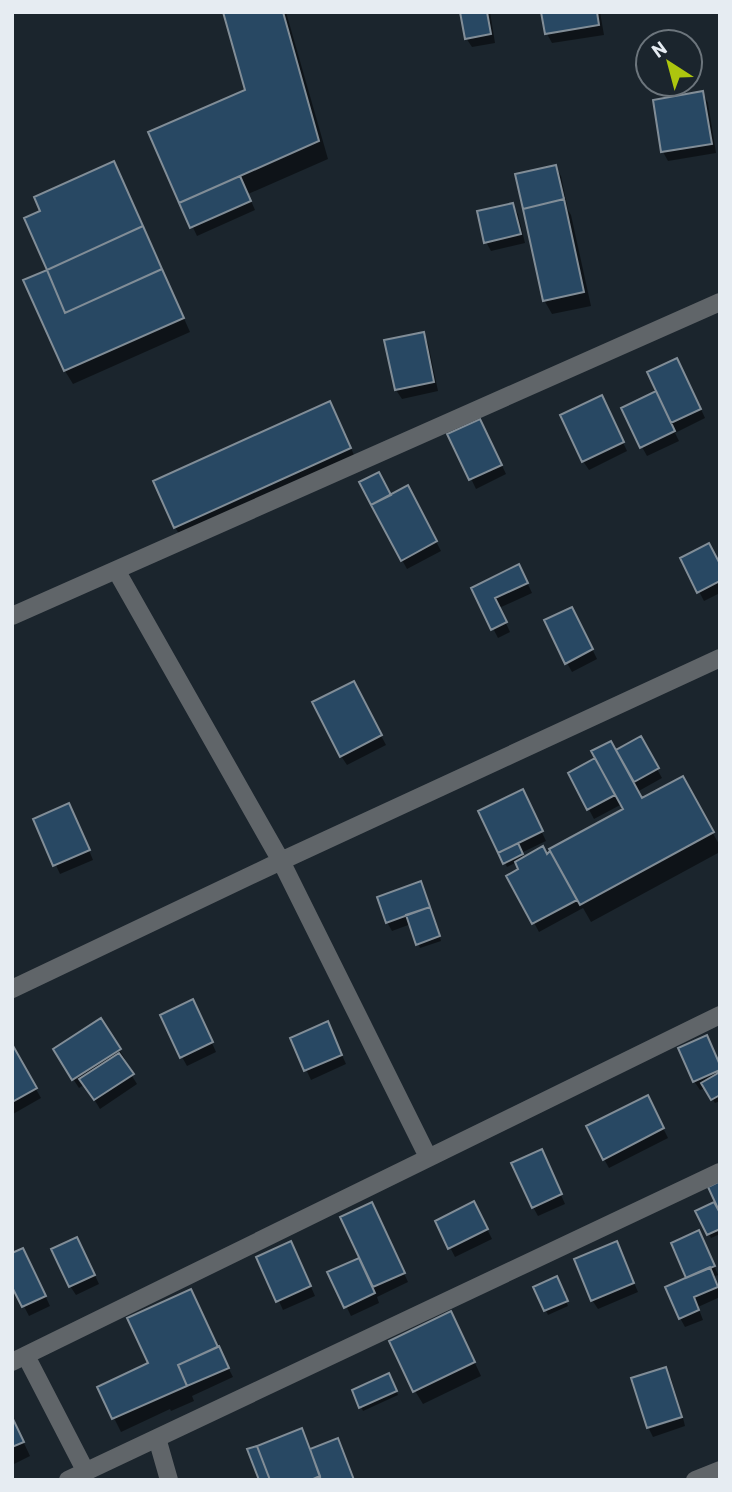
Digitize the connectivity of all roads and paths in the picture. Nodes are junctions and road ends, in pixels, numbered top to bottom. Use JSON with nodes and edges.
{"nodes":[{"id":1,"x":720,"y":302,"type":"edge"},
{"id":2,"x":116,"y":569,"type":"junction"},
{"id":3,"x":12,"y":616,"type":"edge"},
{"id":4,"x":720,"y":658,"type":"edge"},
{"id":5,"x":281,"y":861,"type":"junction"},
{"id":6,"x":12,"y":989,"type":"edge"},
{"id":7,"x":720,"y":1014,"type":"edge"},
{"id":8,"x":428,"y":1157,"type":"junction"},
{"id":9,"x":720,"y":1172,"type":"edge"},
{"id":10,"x":19,"y":1359,"type":"edge"},
{"id":11,"x":157,"y":1438,"type":"junction"},
{"id":12,"x":720,"y":1469,"type":"edge"},
{"id":13,"x":86,"y":1472,"type":"junction"},
{"id":14,"x":68,"y":1480,"type":"edge"},
{"id":15,"x":169,"y":1480,"type":"edge"},
{"id":16,"x":695,"y":1480,"type":"edge"}],
"edges":[{"from":1,"to":2,"type":"street"},
{"from":2,"to":3,"type":"street"},
{"from":2,"to":5,"type":"street"},
{"from":4,"to":5,"type":"street"},
{"from":5,"to":6,"type":"street"},
{"from":5,"to":8,"type":"street"},
{"from":7,"to":8,"type":"street"},
{"from":8,"to":10,"type":"street"},
{"from":9,"to":11,"type":"street"},
{"from":10,"to":13,"type":"street"},
{"from":11,"to":13,"type":"street"},
{"from":11,"to":15,"type":"street"},
{"from":12,"to":16,"type":"street"},
{"from":13,"to":14,"type":"street"}]}
